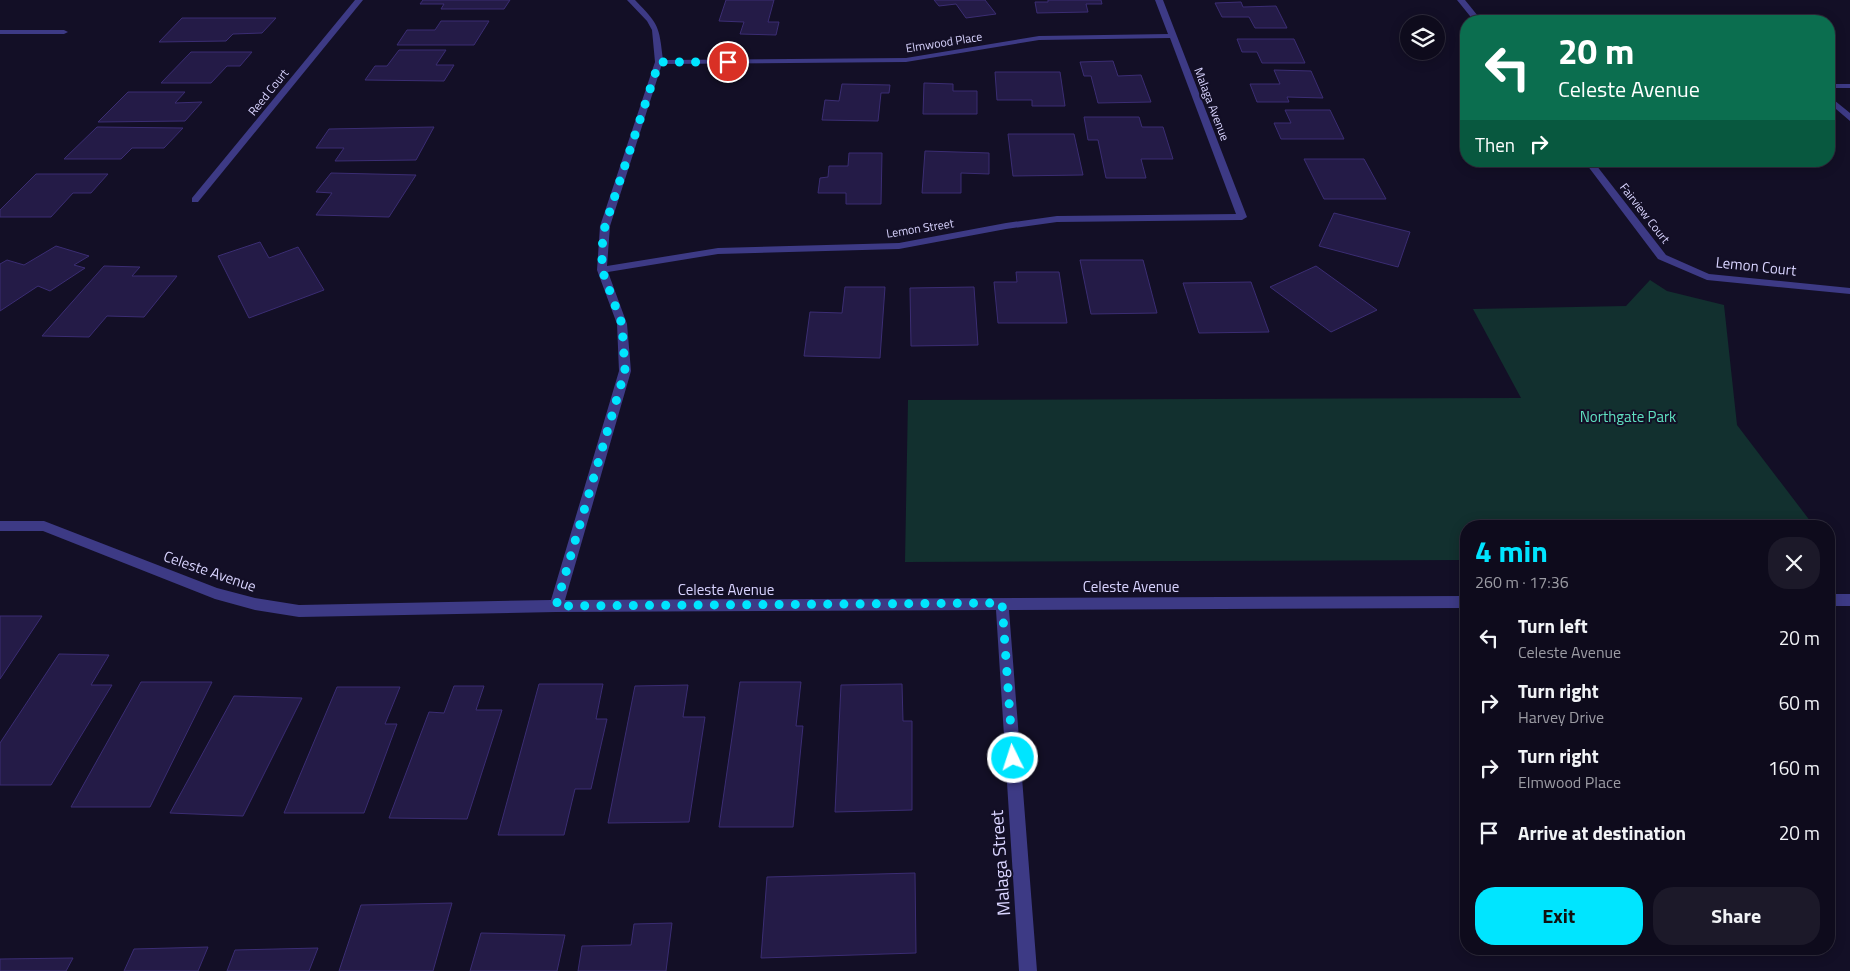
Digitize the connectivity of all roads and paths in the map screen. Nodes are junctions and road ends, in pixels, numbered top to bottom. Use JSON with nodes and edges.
{"nodes":[{"id":1,"x":359,"y":0,"type":"edge"},
{"id":2,"x":631,"y":0,"type":"edge"},
{"id":3,"x":1159,"y":0,"type":"edge"},
{"id":4,"x":1462,"y":0,"type":"edge"},
{"id":5,"x":1473,"y":15,"type":"edge"},
{"id":6,"x":0,"y":32,"type":"edge"},
{"id":7,"x":64,"y":32,"type":"dead end"},
{"id":8,"x":1172,"y":36,"type":"junction"},
{"id":9,"x":659,"y":62,"type":"junction"},
{"id":10,"x":1835,"y":86,"type":"edge"},
{"id":11,"x":1850,"y":86,"type":"edge"},
{"id":12,"x":1835,"y":104,"type":"edge"},
{"id":13,"x":1850,"y":118,"type":"edge"},
{"id":14,"x":1593,"y":167,"type":"edge"},
{"id":15,"x":195,"y":200,"type":"dead end"},
{"id":16,"x":1242,"y":217,"type":"joint"},
{"id":17,"x":1662,"y":257,"type":"joint"},
{"id":18,"x":602,"y":270,"type":"junction"},
{"id":19,"x":1850,"y":291,"type":"edge"},
{"id":20,"x":0,"y":526,"type":"edge"},
{"id":21,"x":1835,"y":600,"type":"edge"},
{"id":22,"x":1850,"y":600,"type":"edge"},
{"id":23,"x":1460,"y":602,"type":"edge"},
{"id":24,"x":1002,"y":603,"type":"junction"},
{"id":25,"x":556,"y":606,"type":"junction"},
{"id":26,"x":1028,"y":971,"type":"edge"}],
"edges":[{"from":1,"to":15,"type":"street","name":"Reed Court"},
{"from":2,"to":9,"type":"street"},
{"from":3,"to":8,"type":"street","name":"Malaga Avenue"},
{"from":4,"to":5,"type":"street"},
{"from":6,"to":7,"type":"street"},
{"from":8,"to":9,"type":"street","name":"Elmwood Place"},
{"from":8,"to":16,"type":"street","name":"Malaga Avenue"},
{"from":9,"to":18,"type":"street"},
{"from":10,"to":11,"type":"street"},
{"from":12,"to":13,"type":"street"},
{"from":14,"to":17,"type":"street","name":"Fairview Court"},
{"from":16,"to":18,"type":"street","name":"Lemon Street"},
{"from":17,"to":19,"type":"street","name":"Lemon Court"},
{"from":18,"to":25,"type":"street"},
{"from":20,"to":25,"type":"street","name":"Celeste Avenue"},
{"from":21,"to":22,"type":"street"},
{"from":23,"to":24,"type":"street","name":"Celeste Avenue"},
{"from":24,"to":25,"type":"street","name":"Celeste Avenue"},
{"from":24,"to":26,"type":"street","name":"Malaga Street"}]}
